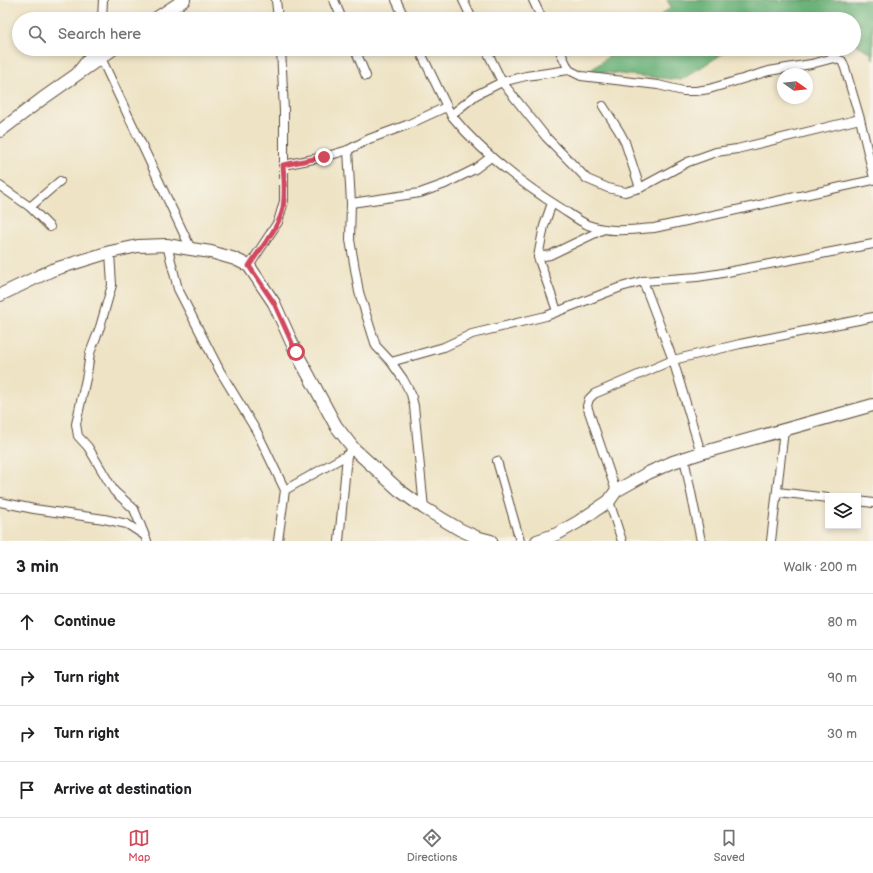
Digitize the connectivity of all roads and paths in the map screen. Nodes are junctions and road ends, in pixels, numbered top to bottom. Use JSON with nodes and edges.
{"nodes":[{"id":1,"x":103,"y":0,"type":"edge"},
{"id":2,"x":184,"y":0,"type":"edge"},
{"id":3,"x":276,"y":0,"type":"edge"},
{"id":4,"x":334,"y":0,"type":"edge"},
{"id":5,"x":396,"y":0,"type":"edge"},
{"id":6,"x":463,"y":0,"type":"edge"},
{"id":7,"x":533,"y":0,"type":"edge"},
{"id":8,"x":102,"y":12,"type":"edge"},
{"id":9,"x":166,"y":12,"type":"edge"},
{"id":10,"x":277,"y":12,"type":"edge"},
{"id":11,"x":339,"y":12,"type":"edge"},
{"id":12,"x":402,"y":12,"type":"edge"},
{"id":13,"x":469,"y":12,"type":"edge"},
{"id":14,"x":539,"y":12,"type":"edge"},
{"id":15,"x":94,"y":56,"type":"edge"},
{"id":16,"x":98,"y":56,"type":"edge"},
{"id":17,"x":281,"y":56,"type":"edge"},
{"id":18,"x":357,"y":56,"type":"edge"},
{"id":19,"x":422,"y":56,"type":"edge"},
{"id":20,"x":489,"y":56,"type":"edge"},
{"id":21,"x":562,"y":56,"type":"edge"},
{"id":22,"x":569,"y":70,"type":"junction"},
{"id":23,"x":366,"y":76,"type":"dead end"},
{"id":24,"x":502,"y":82,"type":"junction"},
{"id":25,"x":602,"y":106,"type":"dead end"},
{"id":26,"x":446,"y":107,"type":"junction"},
{"id":27,"x":451,"y":115,"type":"junction"},
{"id":28,"x":860,"y":118,"type":"junction"},
{"id":29,"x":0,"y":130,"type":"edge"},
{"id":30,"x":348,"y":150,"type":"junction"},
{"id":31,"x":491,"y":157,"type":"junction"},
{"id":32,"x":283,"y":165,"type":"junction"},
{"id":33,"x":873,"y":174,"type":"edge"},
{"id":34,"x":873,"y":180,"type":"edge"},
{"id":35,"x":60,"y":181,"type":"dead end"},
{"id":36,"x":0,"y":186,"type":"edge"},
{"id":37,"x":640,"y":188,"type":"junction"},
{"id":38,"x":552,"y":203,"type":"junction"},
{"id":39,"x":351,"y":204,"type":"junction"},
{"id":40,"x":30,"y":207,"type":"junction"},
{"id":41,"x":50,"y":227,"type":"dead end"},
{"id":42,"x":604,"y":229,"type":"junction"},
{"id":43,"x":873,"y":244,"type":"edge"},
{"id":44,"x":167,"y":246,"type":"junction"},
{"id":45,"x":191,"y":249,"type":"junction"},
{"id":46,"x":110,"y":252,"type":"junction"},
{"id":47,"x":538,"y":257,"type":"junction"},
{"id":48,"x":249,"y":266,"type":"junction"},
{"id":49,"x":644,"y":281,"type":"junction"},
{"id":50,"x":0,"y":295,"type":"edge"},
{"id":51,"x":557,"y":311,"type":"junction"},
{"id":52,"x":873,"y":317,"type":"edge"},
{"id":53,"x":673,"y":360,"type":"junction"},
{"id":54,"x":391,"y":362,"type":"junction"},
{"id":55,"x":873,"y":405,"type":"edge"},
{"id":56,"x":784,"y":430,"type":"junction"},
{"id":57,"x":351,"y":452,"type":"junction"},
{"id":58,"x":701,"y":453,"type":"junction"},
{"id":59,"x":684,"y":458,"type":"junction"},
{"id":60,"x":497,"y":460,"type":"dead end"},
{"id":61,"x":284,"y":490,"type":"junction"},
{"id":62,"x":778,"y":492,"type":"junction"},
{"id":63,"x":613,"y":496,"type":"junction"},
{"id":64,"x":825,"y":498,"type":"edge"},
{"id":65,"x":861,"y":501,"type":"edge"},
{"id":66,"x":0,"y":502,"type":"edge"},
{"id":67,"x":873,"y":503,"type":"edge"},
{"id":68,"x":424,"y":508,"type":"junction"},
{"id":69,"x":146,"y":538,"type":"edge"},
{"id":70,"x":278,"y":541,"type":"edge"},
{"id":71,"x":339,"y":541,"type":"edge"},
{"id":72,"x":491,"y":541,"type":"edge"},
{"id":73,"x":520,"y":541,"type":"edge"},
{"id":74,"x":537,"y":541,"type":"edge"},
{"id":75,"x":622,"y":541,"type":"edge"},
{"id":76,"x":702,"y":541,"type":"edge"},
{"id":77,"x":771,"y":541,"type":"edge"}],
"edges":[{"from":1,"to":8,"type":"street"},
{"from":2,"to":9,"type":"main road"},
{"from":3,"to":10,"type":"street"},
{"from":4,"to":11,"type":"street"},
{"from":5,"to":12,"type":"street"},
{"from":6,"to":13,"type":"street"},
{"from":7,"to":14,"type":"street"},
{"from":15,"to":29,"type":"main road"},
{"from":16,"to":45,"type":"street"},
{"from":17,"to":32,"type":"street"},
{"from":18,"to":23,"type":"street"},
{"from":19,"to":26,"type":"street"},
{"from":20,"to":24,"type":"street"},
{"from":21,"to":22,"type":"street"},
{"from":22,"to":24,"type":"street"},
{"from":22,"to":28,"type":"street"},
{"from":24,"to":27,"type":"street"},
{"from":24,"to":37,"type":"street"},
{"from":25,"to":37,"type":"street"},
{"from":26,"to":27,"type":"street"},
{"from":26,"to":30,"type":"street"},
{"from":27,"to":31,"type":"street"},
{"from":28,"to":33,"type":"street"},
{"from":28,"to":37,"type":"street"},
{"from":30,"to":32,"type":"street"},
{"from":30,"to":39,"type":"street"},
{"from":31,"to":38,"type":"street"},
{"from":31,"to":39,"type":"street"},
{"from":32,"to":48,"type":"street"},
{"from":34,"to":42,"type":"street"},
{"from":35,"to":40,"type":"street"},
{"from":36,"to":40,"type":"street"},
{"from":38,"to":42,"type":"street"},
{"from":38,"to":47,"type":"street"},
{"from":39,"to":54,"type":"street"},
{"from":40,"to":41,"type":"street"},
{"from":42,"to":47,"type":"street"},
{"from":43,"to":49,"type":"street"},
{"from":44,"to":45,"type":"main road"},
{"from":44,"to":46,"type":"main road"},
{"from":44,"to":61,"type":"street"},
{"from":45,"to":48,"type":"main road"},
{"from":46,"to":50,"type":"main road"},
{"from":46,"to":69,"type":"street"},
{"from":47,"to":51,"type":"street"},
{"from":48,"to":57,"type":"main road"},
{"from":49,"to":51,"type":"street"},
{"from":49,"to":53,"type":"street"},
{"from":51,"to":54,"type":"street"},
{"from":52,"to":53,"type":"street"},
{"from":53,"to":58,"type":"street"},
{"from":53,"to":63,"type":"street"},
{"from":54,"to":68,"type":"street"},
{"from":55,"to":56,"type":"main road"},
{"from":56,"to":58,"type":"main road"},
{"from":56,"to":62,"type":"street"},
{"from":57,"to":61,"type":"street"},
{"from":57,"to":68,"type":"main road"},
{"from":57,"to":71,"type":"street"},
{"from":58,"to":59,"type":"main road"},
{"from":59,"to":63,"type":"main road"},
{"from":59,"to":76,"type":"street"},
{"from":60,"to":73,"type":"street"},
{"from":61,"to":70,"type":"street"},
{"from":62,"to":64,"type":"street"},
{"from":62,"to":77,"type":"street"},
{"from":63,"to":74,"type":"main road"},
{"from":63,"to":75,"type":"street"},
{"from":65,"to":67,"type":"street"},
{"from":66,"to":69,"type":"street"},
{"from":68,"to":72,"type":"main road"}]}
